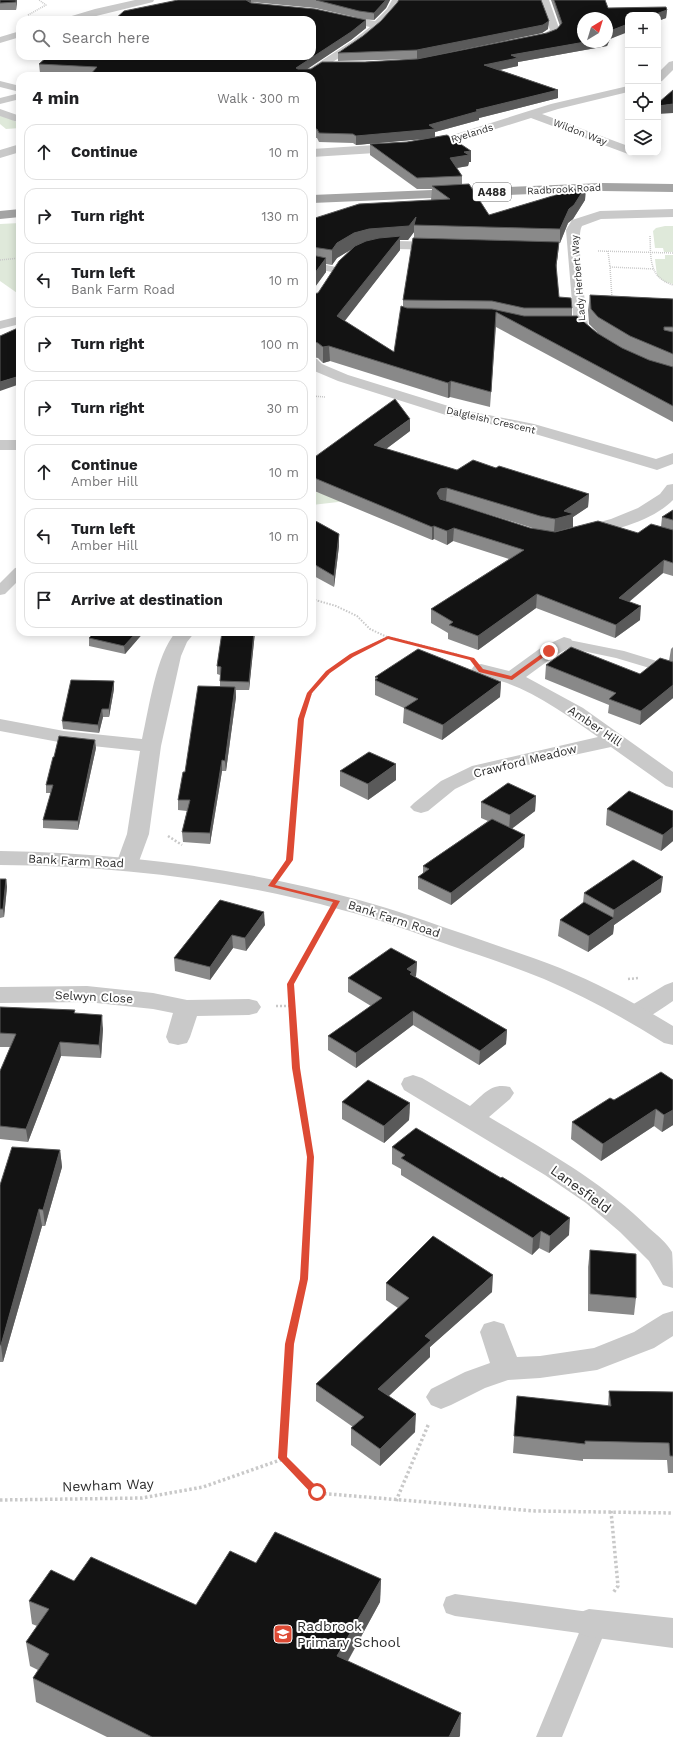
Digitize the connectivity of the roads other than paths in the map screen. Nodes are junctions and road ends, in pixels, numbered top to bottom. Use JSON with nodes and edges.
{"nodes":[{"id":1,"x":149,"y":0,"type":"edge"},
{"id":2,"x":397,"y":0,"type":"edge"},
{"id":3,"x":544,"y":0,"type":"edge"},
{"id":4,"x":328,"y":15,"type":"edge"},
{"id":5,"x":82,"y":16,"type":"edge"},
{"id":6,"x":378,"y":25,"type":"junction"},
{"id":7,"x":16,"y":35,"type":"edge"},
{"id":8,"x":0,"y":40,"type":"edge"},
{"id":9,"x":518,"y":42,"type":"edge"},
{"id":10,"x":320,"y":60,"type":"junction"},
{"id":11,"x":673,"y":64,"type":"edge"},
{"id":12,"x":342,"y":66,"type":"edge"},
{"id":13,"x":307,"y":72,"type":"edge"},
{"id":14,"x":661,"y":82,"type":"edge"},
{"id":15,"x":0,"y":84,"type":"edge"},
{"id":16,"x":16,"y":88,"type":"edge"},
{"id":17,"x":625,"y":90,"type":"edge"},
{"id":18,"x":16,"y":97,"type":"edge"},
{"id":19,"x":0,"y":102,"type":"edge"},
{"id":20,"x":0,"y":112,"type":"edge"},
{"id":21,"x":532,"y":114,"type":"junction"},
{"id":22,"x":16,"y":118,"type":"edge"},
{"id":23,"x":16,"y":149,"type":"edge"},
{"id":24,"x":625,"y":150,"type":"edge"},
{"id":25,"x":316,"y":153,"type":"edge"},
{"id":26,"x":0,"y":154,"type":"edge"},
{"id":27,"x":673,"y":188,"type":"edge"},
{"id":28,"x":316,"y":199,"type":"edge"},
{"id":29,"x":673,"y":213,"type":"edge"},
{"id":30,"x":16,"y":214,"type":"edge"},
{"id":31,"x":0,"y":215,"type":"edge"},
{"id":32,"x":450,"y":246,"type":"edge"},
{"id":33,"x":558,"y":248,"type":"edge"},
{"id":34,"x":574,"y":250,"type":"junction"},
{"id":35,"x":356,"y":254,"type":"edge"},
{"id":36,"x":316,"y":264,"type":"edge"},
{"id":37,"x":341,"y":266,"type":"joint"},
{"id":38,"x":329,"y":282,"type":"edge"},
{"id":39,"x":580,"y":304,"type":"junction"},
{"id":40,"x":612,"y":305,"type":"edge"},
{"id":41,"x":0,"y":310,"type":"edge"},
{"id":42,"x":10,"y":323,"type":"edge"},
{"id":43,"x":608,"y":347,"type":"edge"},
{"id":44,"x":316,"y":365,"type":"edge"},
{"id":45,"x":0,"y":445,"type":"edge"},
{"id":46,"x":16,"y":445,"type":"edge"},
{"id":47,"x":673,"y":458,"type":"edge"},
{"id":48,"x":657,"y":465,"type":"junction"},
{"id":49,"x":673,"y":486,"type":"edge"},
{"id":50,"x":673,"y":489,"type":"edge"},
{"id":51,"x":565,"y":537,"type":"edge"},
{"id":52,"x":16,"y":575,"type":"edge"},
{"id":53,"x":0,"y":590,"type":"edge"},
{"id":54,"x":182,"y":636,"type":"edge"},
{"id":55,"x":564,"y":643,"type":"joint"},
{"id":56,"x":481,"y":670,"type":"road end"},
{"id":57,"x":673,"y":671,"type":"edge"},
{"id":58,"x":512,"y":678,"type":"junction"},
{"id":59,"x":0,"y":726,"type":"edge"},
{"id":60,"x":615,"y":740,"type":"junction"},
{"id":61,"x":151,"y":746,"type":"junction"},
{"id":62,"x":673,"y":782,"type":"edge"},
{"id":63,"x":421,"y":807,"type":"dead end"},
{"id":64,"x":0,"y":858,"type":"edge"},
{"id":65,"x":127,"y":864,"type":"junction"},
{"id":66,"x":673,"y":990,"type":"edge"},
{"id":67,"x":0,"y":995,"type":"edge"},
{"id":68,"x":249,"y":1007,"type":"dead end"},
{"id":69,"x":187,"y":1008,"type":"junction"},
{"id":70,"x":635,"y":1014,"type":"junction"},
{"id":71,"x":673,"y":1037,"type":"edge"},
{"id":72,"x":178,"y":1038,"type":"dead end"},
{"id":73,"x":413,"y":1084,"type":"dead end"},
{"id":74,"x":501,"y":1093,"type":"dead end"},
{"id":75,"x":472,"y":1118,"type":"junction"},
{"id":76,"x":673,"y":1278,"type":"edge"},
{"id":77,"x":673,"y":1322,"type":"edge"},
{"id":78,"x":494,"y":1332,"type":"dead end"},
{"id":79,"x":507,"y":1369,"type":"junction"},
{"id":80,"x":441,"y":1397,"type":"road end"},
{"id":81,"x":455,"y":1605,"type":"dead end"},
{"id":82,"x":592,"y":1624,"type":"junction"},
{"id":83,"x":673,"y":1633,"type":"edge"},
{"id":84,"x":549,"y":1737,"type":"edge"}],
"edges":[{"from":1,"to":5,"type":"street"},
{"from":2,"to":6,"type":"street"},
{"from":3,"to":9,"type":"street"},
{"from":4,"to":6,"type":"street"},
{"from":6,"to":10,"type":"street"},
{"from":7,"to":8,"type":"street"},
{"from":10,"to":12,"type":"street"},
{"from":10,"to":13,"type":"street"},
{"from":11,"to":14,"type":"street"},
{"from":15,"to":16,"type":"street"},
{"from":17,"to":21,"type":"street","name":"Ryelands"},
{"from":18,"to":19,"type":"street"},
{"from":20,"to":22,"type":"street"},
{"from":21,"to":24,"type":"street","name":"Wildon Way"},
{"from":21,"to":25,"type":"street","name":"Ryelands"},
{"from":23,"to":26,"type":"street"},
{"from":27,"to":28,"type":"main road","name":"Radbrook Road","number":"A488"},
{"from":29,"to":34,"type":"street","name":"Lady Herbert Way"},
{"from":30,"to":31,"type":"main road"},
{"from":32,"to":35,"type":"street"},
{"from":33,"to":34,"type":"street"},
{"from":34,"to":39,"type":"street","name":"Lady Herbert Way"},
{"from":36,"to":37,"type":"lane"},
{"from":37,"to":38,"type":"street"},
{"from":39,"to":40,"type":"street"},
{"from":39,"to":43,"type":"street","name":"Lady Herbert Way"},
{"from":41,"to":42,"type":"street"},
{"from":44,"to":48,"type":"street","name":"Dalgleish Crescent"},
{"from":45,"to":46,"type":"street"},
{"from":47,"to":48,"type":"street"},
{"from":48,"to":49,"type":"street"},
{"from":50,"to":51,"type":"street"},
{"from":52,"to":53,"type":"lane"},
{"from":54,"to":61,"type":"street"},
{"from":55,"to":57,"type":"lane"},
{"from":55,"to":58,"type":"street"},
{"from":56,"to":58,"type":"street","name":"Amber Hill"},
{"from":58,"to":60,"type":"street","name":"Amber Hill"},
{"from":59,"to":61,"type":"street"},
{"from":60,"to":62,"type":"street","name":"Amber Hill"},
{"from":60,"to":63,"type":"street","name":"Crawford Meadow"},
{"from":61,"to":65,"type":"street"},
{"from":64,"to":65,"type":"street","name":"Bank Farm Road"},
{"from":65,"to":70,"type":"street","name":"Bank Farm Road"},
{"from":66,"to":70,"type":"street"},
{"from":67,"to":69,"type":"street","name":"Selwyn Close"},
{"from":68,"to":69,"type":"street","name":"Selwyn Close"},
{"from":69,"to":72,"type":"street"},
{"from":70,"to":71,"type":"street","name":"Bank Farm Road"},
{"from":73,"to":75,"type":"street","name":"Lanesfield"},
{"from":74,"to":75,"type":"street"},
{"from":75,"to":76,"type":"street","name":"Lanesfield"},
{"from":77,"to":79,"type":"street"},
{"from":78,"to":79,"type":"street"},
{"from":79,"to":80,"type":"street"},
{"from":81,"to":82,"type":"lane"},
{"from":82,"to":83,"type":"street"},
{"from":82,"to":84,"type":"lane"}]}
